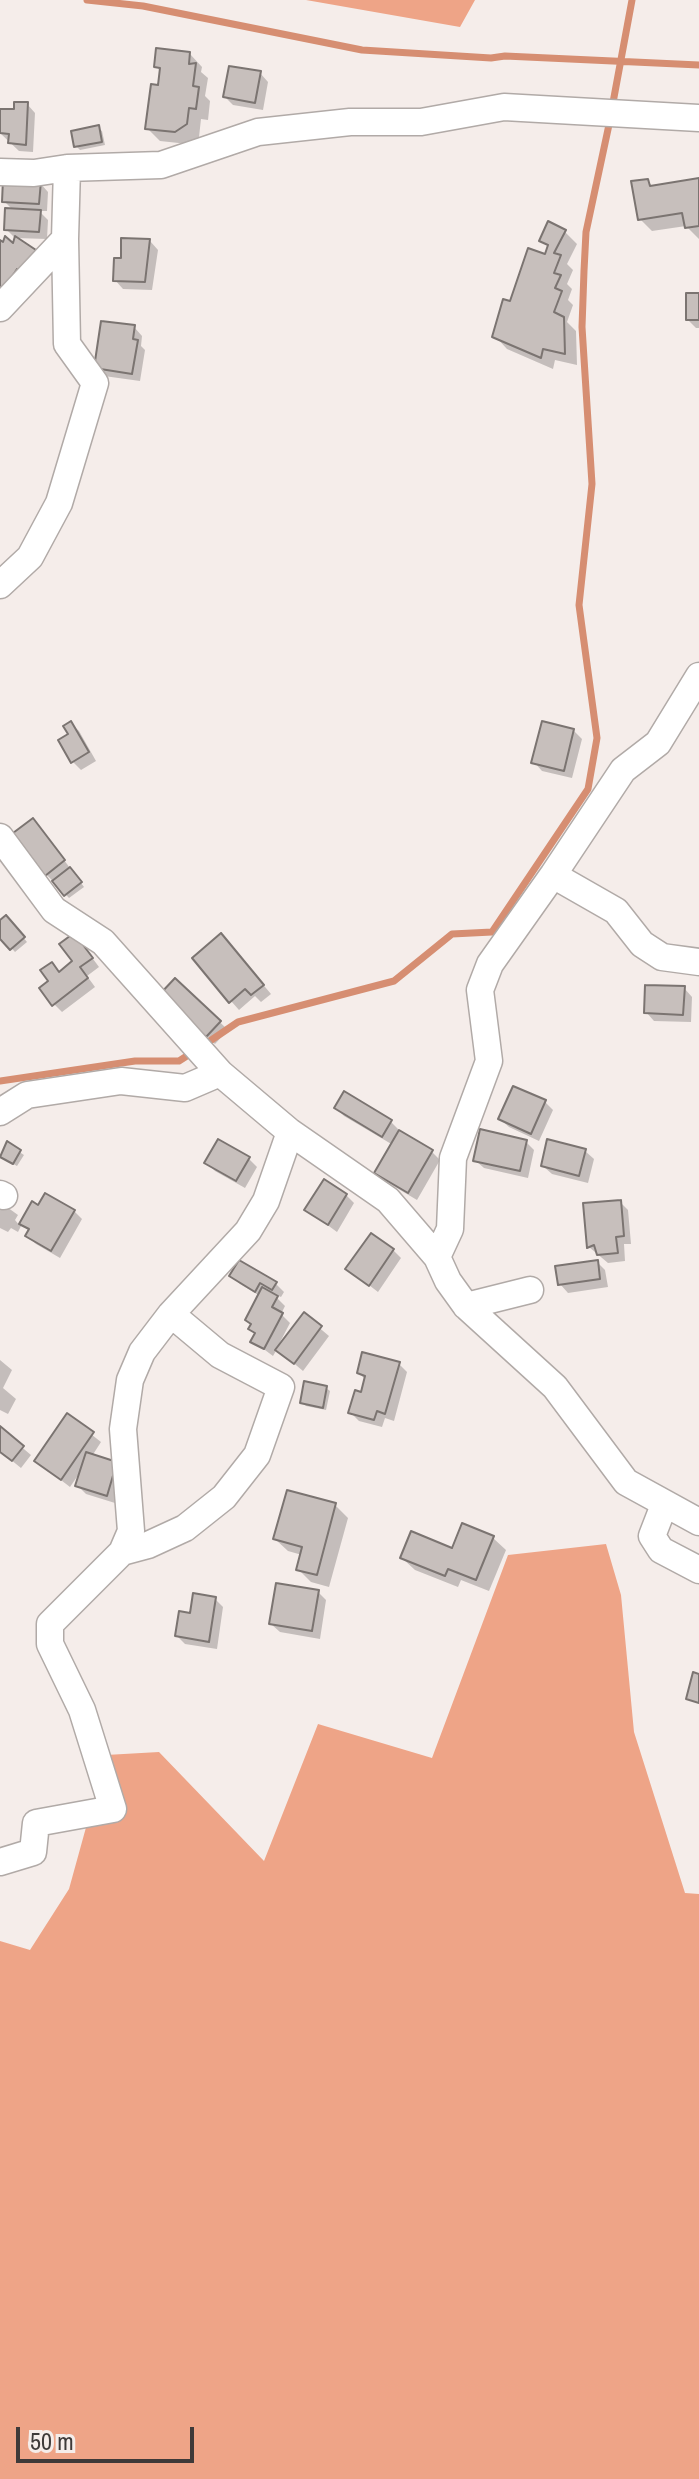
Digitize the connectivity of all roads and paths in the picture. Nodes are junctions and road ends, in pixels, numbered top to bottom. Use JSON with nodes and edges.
{"nodes":[{"id":1,"x":699,"y":118,"type":"edge"},
{"id":2,"x":67,"y":168,"type":"junction"},
{"id":3,"x":0,"y":172,"type":"edge"},
{"id":4,"x":65,"y":239,"type":"junction"},
{"id":5,"x":0,"y":308,"type":"edge"},
{"id":6,"x":0,"y":585,"type":"edge"},
{"id":7,"x":699,"y":676,"type":"edge"},
{"id":8,"x":0,"y":837,"type":"edge"},
{"id":9,"x":553,"y":875,"type":"junction"},
{"id":10,"x":699,"y":962,"type":"edge"},
{"id":11,"x":220,"y":1073,"type":"junction"},
{"id":12,"x":0,"y":1112,"type":"edge"},
{"id":13,"x":290,"y":1132,"type":"junction"},
{"id":14,"x":437,"y":1257,"type":"junction"},
{"id":15,"x":530,"y":1290,"type":"dead end"},
{"id":16,"x":466,"y":1306,"type":"junction"},
{"id":17,"x":171,"y":1314,"type":"junction"},
{"id":18,"x":664,"y":1505,"type":"junction"},
{"id":19,"x":699,"y":1522,"type":"edge"},
{"id":20,"x":122,"y":1552,"type":"junction"},
{"id":21,"x":699,"y":1570,"type":"edge"},
{"id":22,"x":0,"y":1862,"type":"edge"}],
"edges":[{"from":1,"to":2,"type":"street"},
{"from":2,"to":3,"type":"street"},
{"from":2,"to":4,"type":"street"},
{"from":4,"to":5,"type":"street"},
{"from":4,"to":6,"type":"street"},
{"from":7,"to":9,"type":"street"},
{"from":8,"to":11,"type":"street"},
{"from":9,"to":10,"type":"street"},
{"from":9,"to":14,"type":"street"},
{"from":11,"to":12,"type":"street"},
{"from":11,"to":13,"type":"street"},
{"from":13,"to":14,"type":"street"},
{"from":13,"to":17,"type":"street"},
{"from":14,"to":16,"type":"street"},
{"from":15,"to":16,"type":"street"},
{"from":16,"to":18,"type":"street"},
{"from":17,"to":20,"type":"street"},
{"from":17,"to":20,"type":"street"},
{"from":18,"to":19,"type":"street"},
{"from":18,"to":21,"type":"street"},
{"from":20,"to":22,"type":"street"}]}
